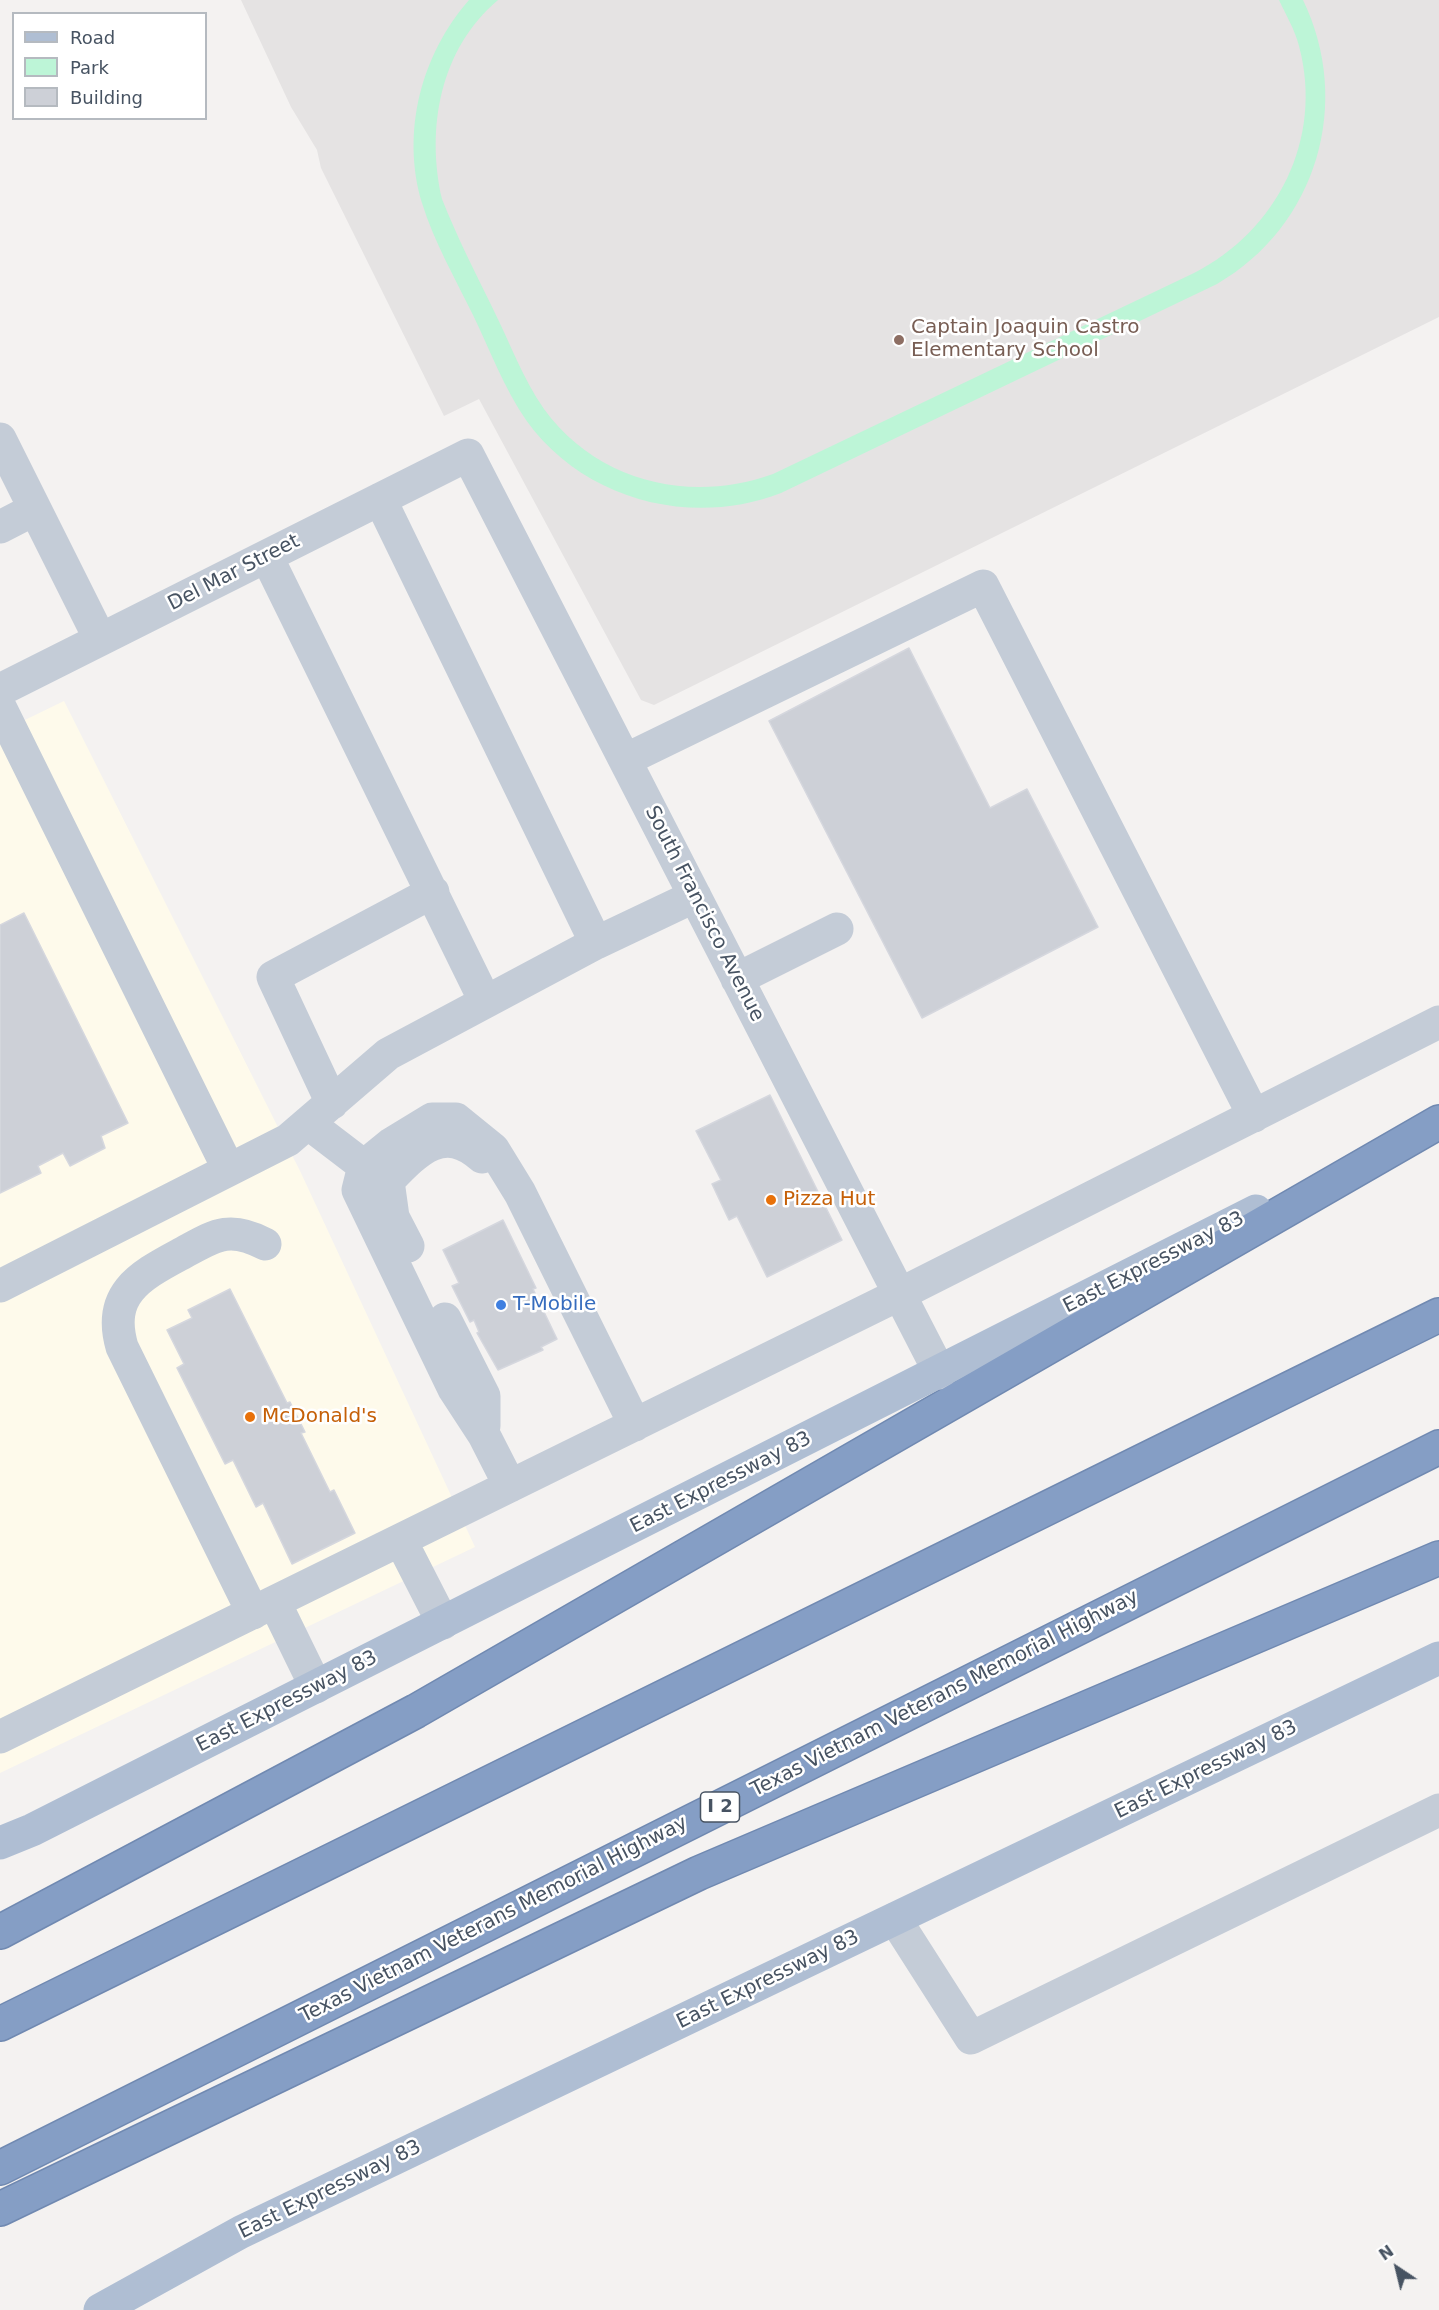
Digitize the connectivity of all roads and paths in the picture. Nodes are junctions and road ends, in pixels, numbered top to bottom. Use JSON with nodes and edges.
{"nodes":[{"id":1,"x":0,"y":439,"type":"edge"},
{"id":2,"x":468,"y":454,"type":"joint"},
{"id":3,"x":380,"y":499,"type":"junction"},
{"id":4,"x":35,"y":509,"type":"junction"},
{"id":5,"x":0,"y":526,"type":"edge"},
{"id":6,"x":267,"y":557,"type":"junction"},
{"id":7,"x":100,"y":639,"type":"junction"},
{"id":8,"x":0,"y":690,"type":"edge"},
{"id":9,"x":0,"y":707,"type":"edge"},
{"id":10,"x":625,"y":760,"type":"junction"},
{"id":11,"x":433,"y":892,"type":"junction"},
{"id":12,"x":695,"y":896,"type":"junction"},
{"id":13,"x":837,"y":929,"type":"dead end"},
{"id":14,"x":596,"y":944,"type":"junction"},
{"id":15,"x":737,"y":979,"type":"junction"},
{"id":16,"x":485,"y":1001,"type":"junction"},
{"id":17,"x":1439,"y":1022,"type":"edge"},
{"id":18,"x":320,"y":1114,"type":"junction"},
{"id":19,"x":1254,"y":1116,"type":"junction"},
{"id":20,"x":1439,"y":1117,"type":"edge"},
{"id":21,"x":1439,"y":1122,"type":"edge"},
{"id":22,"x":364,"y":1167,"type":"junction"},
{"id":23,"x":229,"y":1170,"type":"junction"},
{"id":24,"x":265,"y":1244,"type":"dead end"},
{"id":25,"x":0,"y":1286,"type":"edge"},
{"id":26,"x":900,"y":1294,"type":"junction"},
{"id":27,"x":574,"y":1305,"type":"junction"},
{"id":28,"x":1439,"y":1315,"type":"edge"},
{"id":29,"x":940,"y":1373,"type":"junction"},
{"id":30,"x":635,"y":1425,"type":"junction"},
{"id":31,"x":484,"y":1435,"type":"junction"},
{"id":32,"x":1439,"y":1447,"type":"edge"},
{"id":33,"x":510,"y":1486,"type":"junction"},
{"id":34,"x":401,"y":1541,"type":"junction"},
{"id":35,"x":1439,"y":1558,"type":"edge"},
{"id":36,"x":264,"y":1608,"type":"junction"},
{"id":37,"x":443,"y":1623,"type":"junction"},
{"id":38,"x":1439,"y":1658,"type":"edge"},
{"id":39,"x":316,"y":1687,"type":"junction"},
{"id":40,"x":0,"y":1737,"type":"edge"},
{"id":41,"x":1439,"y":1810,"type":"edge"},
{"id":42,"x":0,"y":1843,"type":"edge"},
{"id":43,"x":895,"y":1919,"type":"junction"},
{"id":44,"x":0,"y":1932,"type":"edge"},
{"id":45,"x":0,"y":2024,"type":"edge"},
{"id":46,"x":0,"y":2168,"type":"edge"},
{"id":47,"x":0,"y":2209,"type":"edge"},
{"id":48,"x":100,"y":2310,"type":"edge"}],
"edges":[{"from":1,"to":4,"type":"street"},
{"from":2,"to":3,"type":"street","name":"Del Mar Street"},
{"from":2,"to":10,"type":"street","name":"South Francisco Avenue"},
{"from":3,"to":6,"type":"street","name":"Del Mar Street"},
{"from":3,"to":14,"type":"street"},
{"from":4,"to":5,"type":"street"},
{"from":4,"to":7,"type":"street"},
{"from":6,"to":7,"type":"street","name":"Del Mar Street"},
{"from":6,"to":11,"type":"street"},
{"from":7,"to":8,"type":"street","name":"Del Mar Street"},
{"from":9,"to":23,"type":"street"},
{"from":10,"to":12,"type":"street","name":"South Francisco Avenue"},
{"from":10,"to":19,"type":"street"},
{"from":11,"to":16,"type":"street"},
{"from":11,"to":18,"type":"street"},
{"from":12,"to":14,"type":"street"},
{"from":12,"to":15,"type":"street","name":"South Francisco Avenue"},
{"from":13,"to":15,"type":"street"},
{"from":14,"to":16,"type":"street"},
{"from":15,"to":26,"type":"street","name":"South Francisco Avenue"},
{"from":16,"to":18,"type":"street"},
{"from":17,"to":19,"type":"street"},
{"from":18,"to":22,"type":"street"},
{"from":18,"to":23,"type":"street"},
{"from":19,"to":26,"type":"street"},
{"from":20,"to":29,"type":"main road","name":"East Expressway 83"},
{"from":21,"to":44,"type":"highway"},
{"from":22,"to":27,"type":"street"},
{"from":22,"to":31,"type":"street"},
{"from":23,"to":25,"type":"street"},
{"from":24,"to":36,"type":"street"},
{"from":26,"to":29,"type":"street","name":"South Francisco Avenue"},
{"from":26,"to":30,"type":"street"},
{"from":27,"to":30,"type":"street"},
{"from":27,"to":31,"type":"street"},
{"from":28,"to":45,"type":"highway"},
{"from":29,"to":37,"type":"main road","name":"East Expressway 83"},
{"from":30,"to":33,"type":"street"},
{"from":31,"to":33,"type":"street"},
{"from":32,"to":46,"type":"highway","name":"Texas Vietnam Veterans Memorial Highway","number":"I 2"},
{"from":33,"to":34,"type":"street"},
{"from":34,"to":36,"type":"street"},
{"from":34,"to":37,"type":"street"},
{"from":35,"to":47,"type":"highway"},
{"from":36,"to":39,"type":"street"},
{"from":36,"to":40,"type":"street"},
{"from":37,"to":39,"type":"main road","name":"East Expressway 83"},
{"from":38,"to":43,"type":"main road","name":"East Expressway 83"},
{"from":39,"to":42,"type":"main road","name":"East Expressway 83"},
{"from":41,"to":43,"type":"street"},
{"from":43,"to":48,"type":"main road","name":"East Expressway 83"}]}
